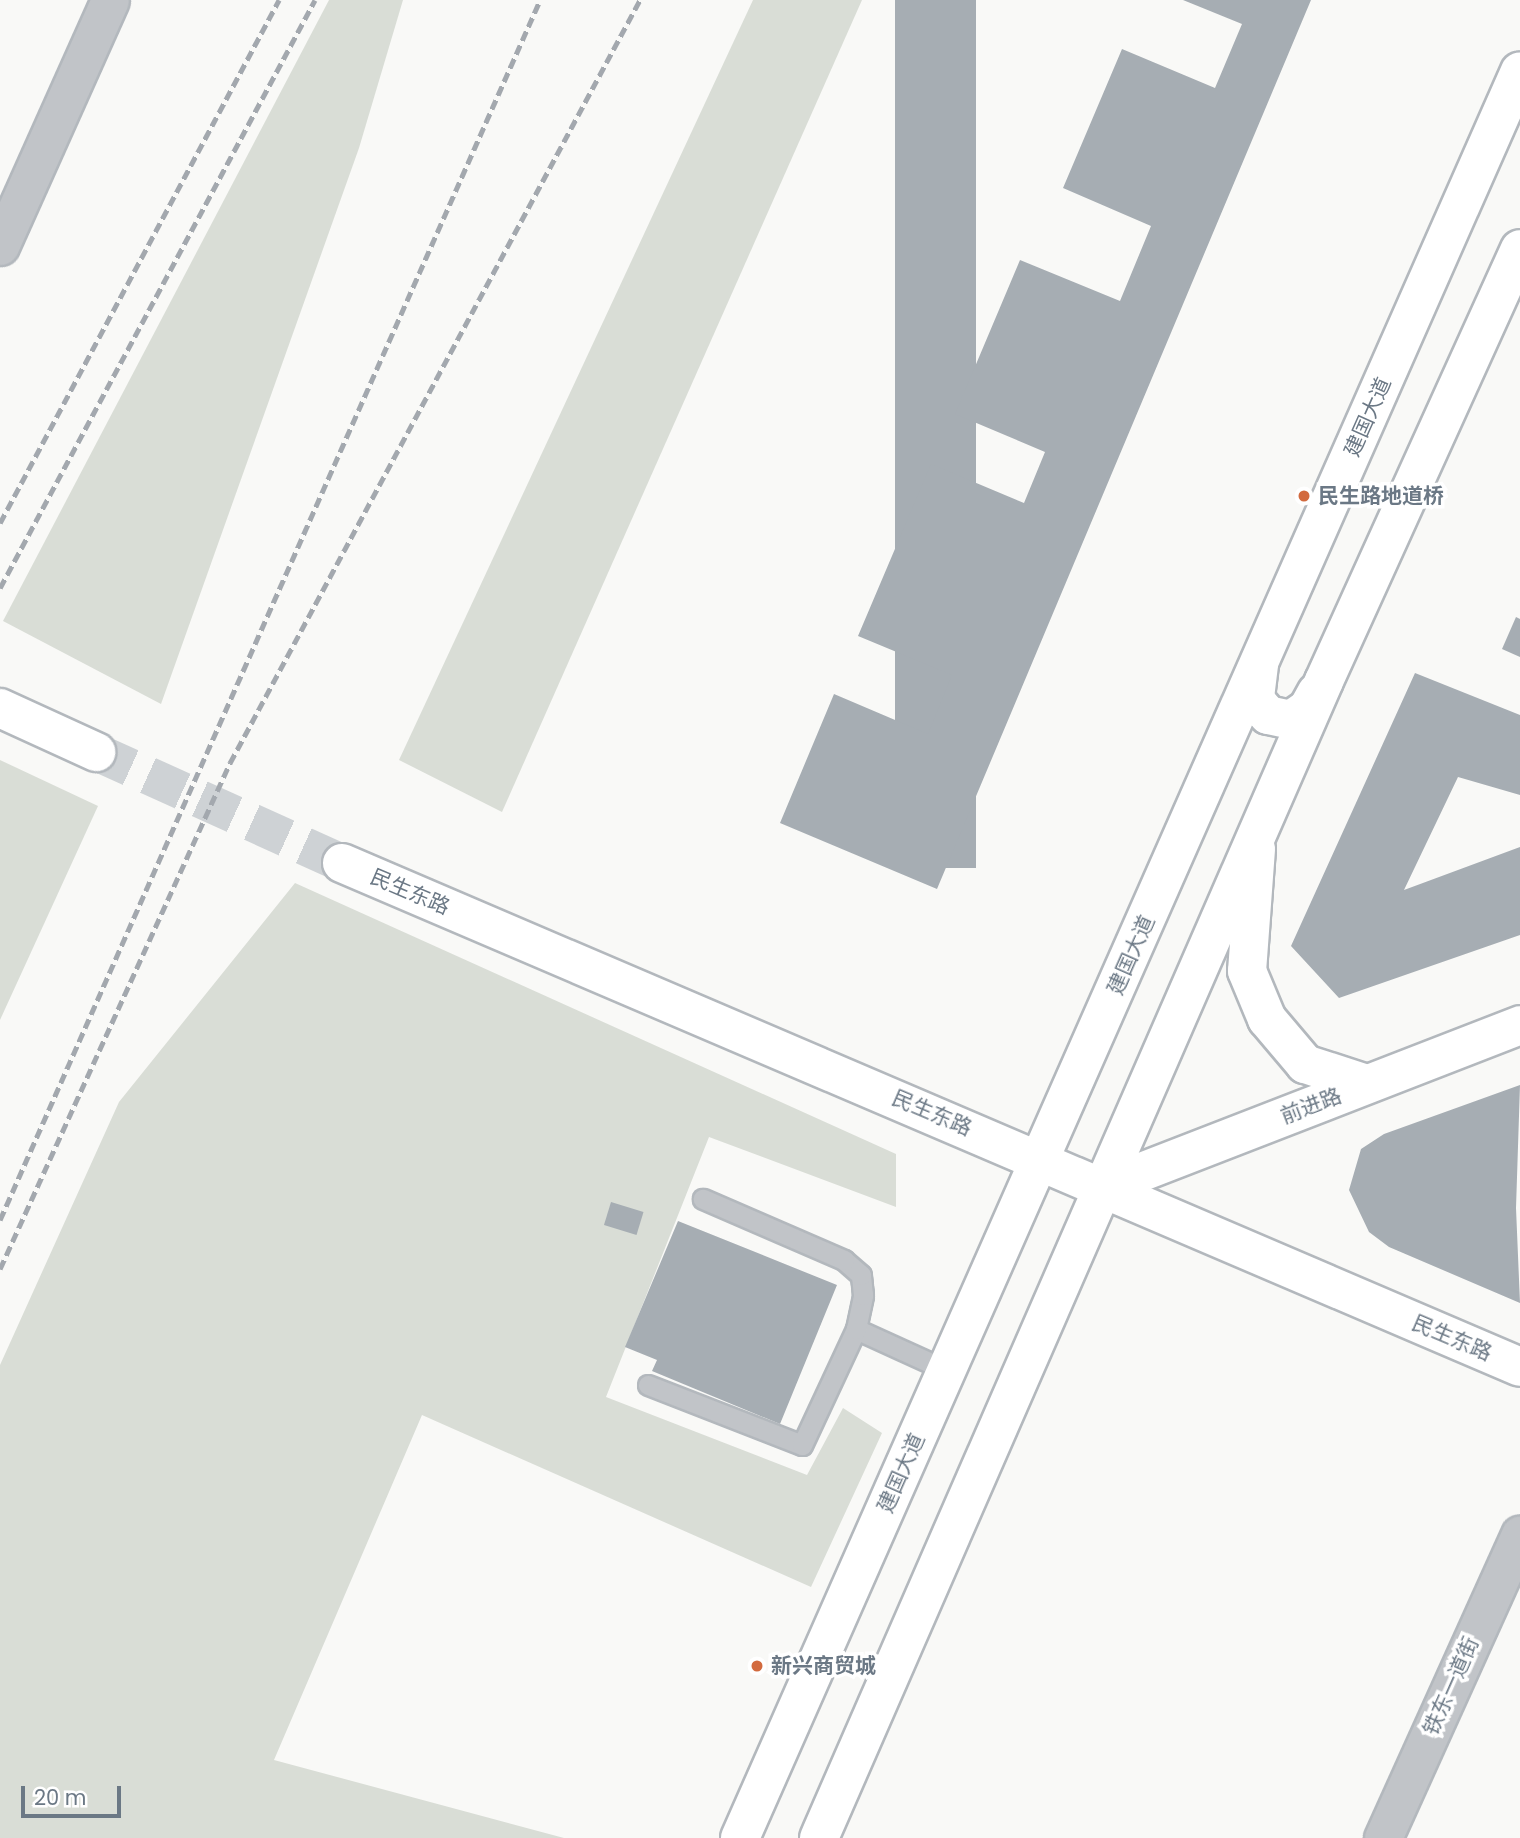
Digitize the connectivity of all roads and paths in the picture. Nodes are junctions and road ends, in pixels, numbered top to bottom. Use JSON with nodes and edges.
{"nodes":[{"id":1,"x":110,"y":0,"type":"edge"},
{"id":2,"x":1520,"y":71,"type":"edge"},
{"id":3,"x":0,"y":246,"type":"edge"},
{"id":4,"x":1520,"y":248,"type":"edge"},
{"id":5,"x":1260,"y":663,"type":"junction"},
{"id":6,"x":1324,"y":681,"type":"junction"},
{"id":7,"x":0,"y":708,"type":"edge"},
{"id":8,"x":96,"y":752,"type":"tunnel mouth"},
{"id":9,"x":1256,"y":843,"type":"junction"},
{"id":10,"x":342,"y":863,"type":"tunnel mouth"},
{"id":11,"x":1520,"y":1025,"type":"edge"},
{"id":12,"x":1367,"y":1084,"type":"junction"},
{"id":13,"x":1042,"y":1159,"type":"junction"},
{"id":14,"x":1103,"y":1187,"type":"junction"},
{"id":15,"x":703,"y":1199,"type":"dead end"},
{"id":16,"x":856,"y":1329,"type":"junction"},
{"id":17,"x":1520,"y":1367,"type":"edge"},
{"id":18,"x":946,"y":1370,"type":"junction"},
{"id":19,"x":648,"y":1385,"type":"dead end"},
{"id":20,"x":1520,"y":1534,"type":"edge"},
{"id":21,"x":740,"y":1838,"type":"edge"},
{"id":22,"x":819,"y":1838,"type":"edge"},
{"id":23,"x":1383,"y":1838,"type":"edge"}],
"edges":[{"from":1,"to":3,"type":"street"},
{"from":2,"to":5,"type":"main road","name":"建国大道"},
{"from":4,"to":6,"type":"main road"},
{"from":5,"to":6,"type":"main road"},
{"from":5,"to":13,"type":"main road","name":"建国大道"},
{"from":6,"to":9,"type":"main road"},
{"from":7,"to":8,"type":"main road"},
{"from":9,"to":12,"type":"main road"},
{"from":9,"to":14,"type":"main road"},
{"from":10,"to":13,"type":"main road","name":"民生东路"},
{"from":11,"to":12,"type":"main road","name":"前进路"},
{"from":12,"to":14,"type":"main road","name":"前进路"},
{"from":13,"to":14,"type":"main road","name":"民生东路"},
{"from":13,"to":18,"type":"main road","name":"建国大道"},
{"from":14,"to":17,"type":"main road","name":"民生东路"},
{"from":14,"to":22,"type":"main road"},
{"from":15,"to":16,"type":"lane"},
{"from":16,"to":18,"type":"lane"},
{"from":16,"to":19,"type":"lane"},
{"from":18,"to":21,"type":"main road","name":"建国大道"},
{"from":20,"to":23,"type":"street","name":"铁东一道街"}]}
